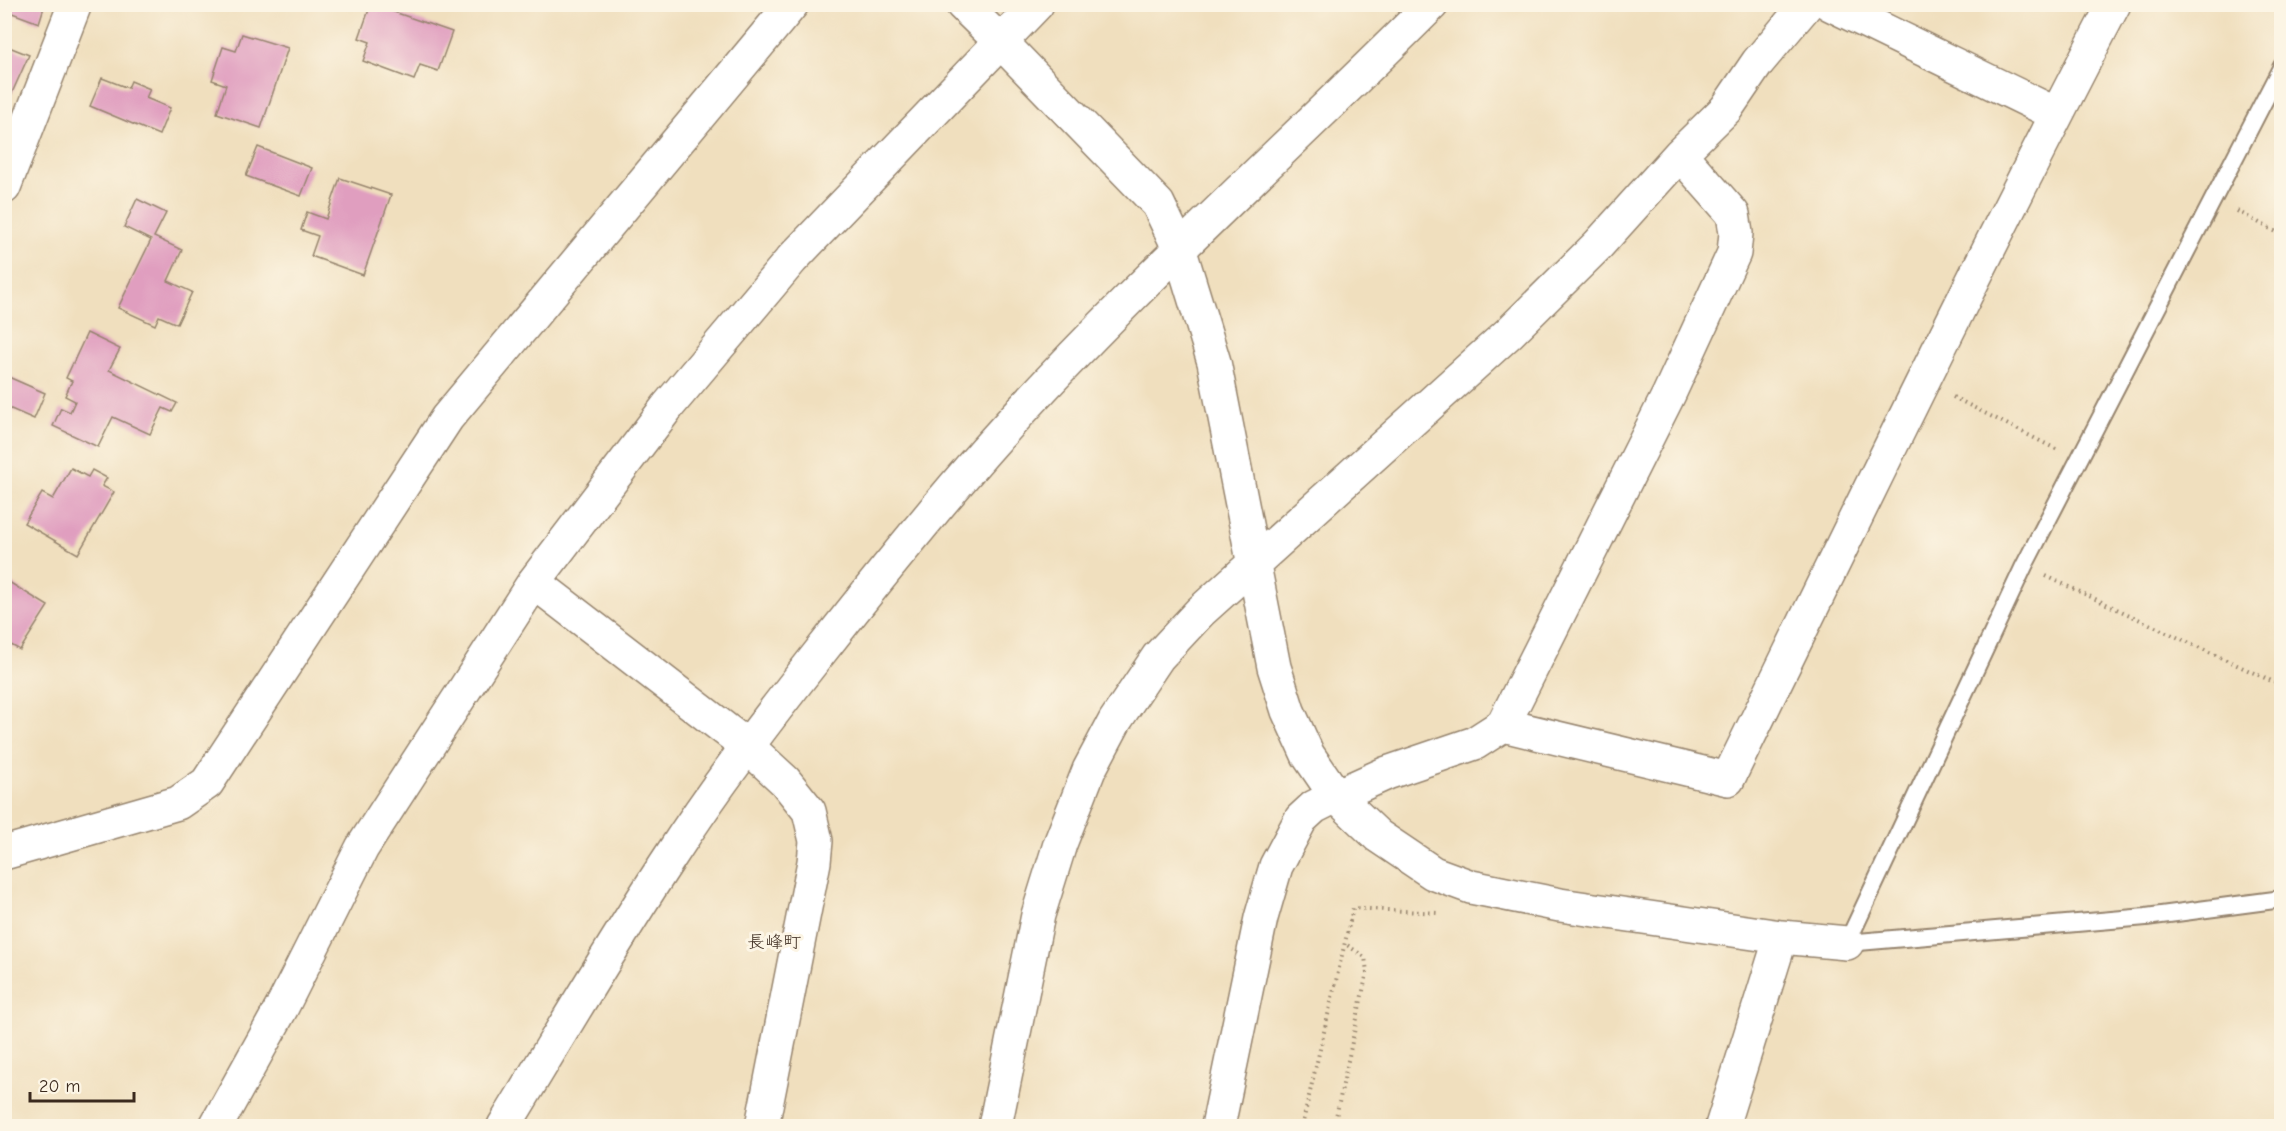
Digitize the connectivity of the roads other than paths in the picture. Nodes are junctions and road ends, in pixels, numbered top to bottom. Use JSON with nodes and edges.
{"nodes":[{"id":1,"x":75,"y":4,"type":"edge"},
{"id":2,"x":792,"y":4,"type":"edge"},
{"id":3,"x":962,"y":4,"type":"edge"},
{"id":4,"x":1037,"y":4,"type":"edge"},
{"id":5,"x":1432,"y":4,"type":"edge"},
{"id":6,"x":1807,"y":4,"type":"edge"},
{"id":7,"x":1830,"y":4,"type":"edge"},
{"id":8,"x":2114,"y":4,"type":"edge"},
{"id":9,"x":1000,"y":41,"type":"junction"},
{"id":10,"x":2282,"y":66,"type":"edge"},
{"id":11,"x":2056,"y":114,"type":"junction"},
{"id":12,"x":1680,"y":154,"type":"junction"},
{"id":13,"x":4,"y":187,"type":"edge"},
{"id":14,"x":1179,"y":248,"type":"junction"},
{"id":15,"x":1252,"y":564,"type":"junction"},
{"id":16,"x":534,"y":582,"type":"junction"},
{"id":17,"x":1503,"y":725,"type":"junction"},
{"id":18,"x":747,"y":746,"type":"junction"},
{"id":19,"x":1336,"y":796,"type":"junction"},
{"id":20,"x":4,"y":853,"type":"edge"},
{"id":21,"x":2282,"y":899,"type":"edge"},
{"id":22,"x":1781,"y":937,"type":"junction"},
{"id":23,"x":1847,"y":943,"type":"junction"},
{"id":24,"x":216,"y":1126,"type":"edge"},
{"id":25,"x":504,"y":1126,"type":"edge"},
{"id":26,"x":762,"y":1126,"type":"edge"},
{"id":27,"x":996,"y":1126,"type":"edge"},
{"id":28,"x":1218,"y":1126,"type":"edge"},
{"id":29,"x":1722,"y":1126,"type":"edge"}],
"edges":[{"from":1,"to":13,"type":"street"},
{"from":2,"to":20,"type":"street"},
{"from":3,"to":9,"type":"street"},
{"from":4,"to":9,"type":"street"},
{"from":5,"to":14,"type":"street"},
{"from":6,"to":12,"type":"street"},
{"from":7,"to":11,"type":"street"},
{"from":8,"to":11,"type":"street"},
{"from":9,"to":14,"type":"street"},
{"from":9,"to":16,"type":"street"},
{"from":10,"to":23,"type":"lane"},
{"from":11,"to":17,"type":"street"},
{"from":12,"to":15,"type":"street"},
{"from":12,"to":17,"type":"street"},
{"from":14,"to":15,"type":"street"},
{"from":14,"to":18,"type":"street"},
{"from":15,"to":19,"type":"street"},
{"from":15,"to":27,"type":"street"},
{"from":16,"to":18,"type":"street"},
{"from":16,"to":24,"type":"street"},
{"from":17,"to":19,"type":"street"},
{"from":18,"to":25,"type":"street"},
{"from":18,"to":26,"type":"street"},
{"from":19,"to":22,"type":"street"},
{"from":19,"to":28,"type":"street"},
{"from":21,"to":23,"type":"lane"},
{"from":22,"to":23,"type":"street"},
{"from":22,"to":29,"type":"street"}]}
